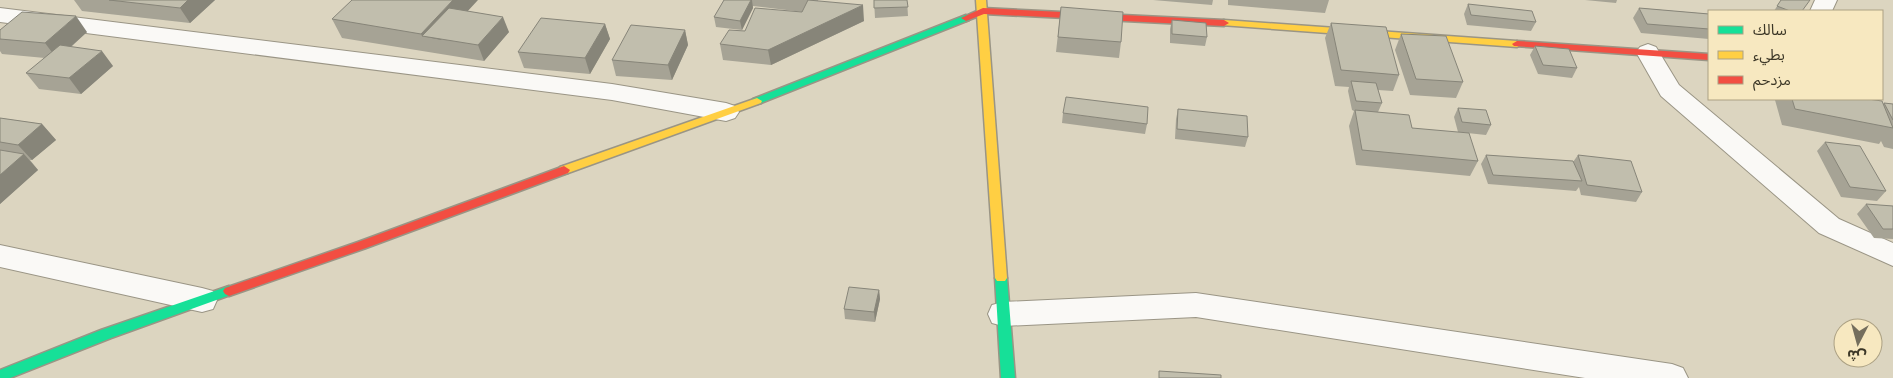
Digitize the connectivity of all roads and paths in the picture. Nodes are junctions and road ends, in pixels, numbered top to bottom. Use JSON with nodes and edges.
{"nodes":[{"id":1,"x":982,"y":6,"type":"edge"},
{"id":2,"x":0,"y":15,"type":"edge"},
{"id":3,"x":1648,"y":52,"type":"junction"},
{"id":4,"x":1708,"y":57,"type":"edge"},
{"id":5,"x":726,"y":112,"type":"junction"},
{"id":6,"x":1893,"y":255,"type":"edge"},
{"id":7,"x":0,"y":256,"type":"edge"},
{"id":8,"x":202,"y":300,"type":"junction"},
{"id":9,"x":1003,"y":314,"type":"junction"},
{"id":10,"x":0,"y":376,"type":"edge"},
{"id":11,"x":1008,"y":378,"type":"edge"},
{"id":12,"x":1672,"y":378,"type":"edge"}],
"edges":[{"from":1,"to":3,"type":"street"},
{"from":1,"to":5,"type":"street"},
{"from":1,"to":9,"type":"street"},
{"from":2,"to":5,"type":"street"},
{"from":3,"to":4,"type":"street"},
{"from":3,"to":6,"type":"street"},
{"from":5,"to":8,"type":"street"},
{"from":7,"to":8,"type":"street"},
{"from":8,"to":10,"type":"street"},
{"from":9,"to":11,"type":"street"},
{"from":9,"to":12,"type":"street"}]}
